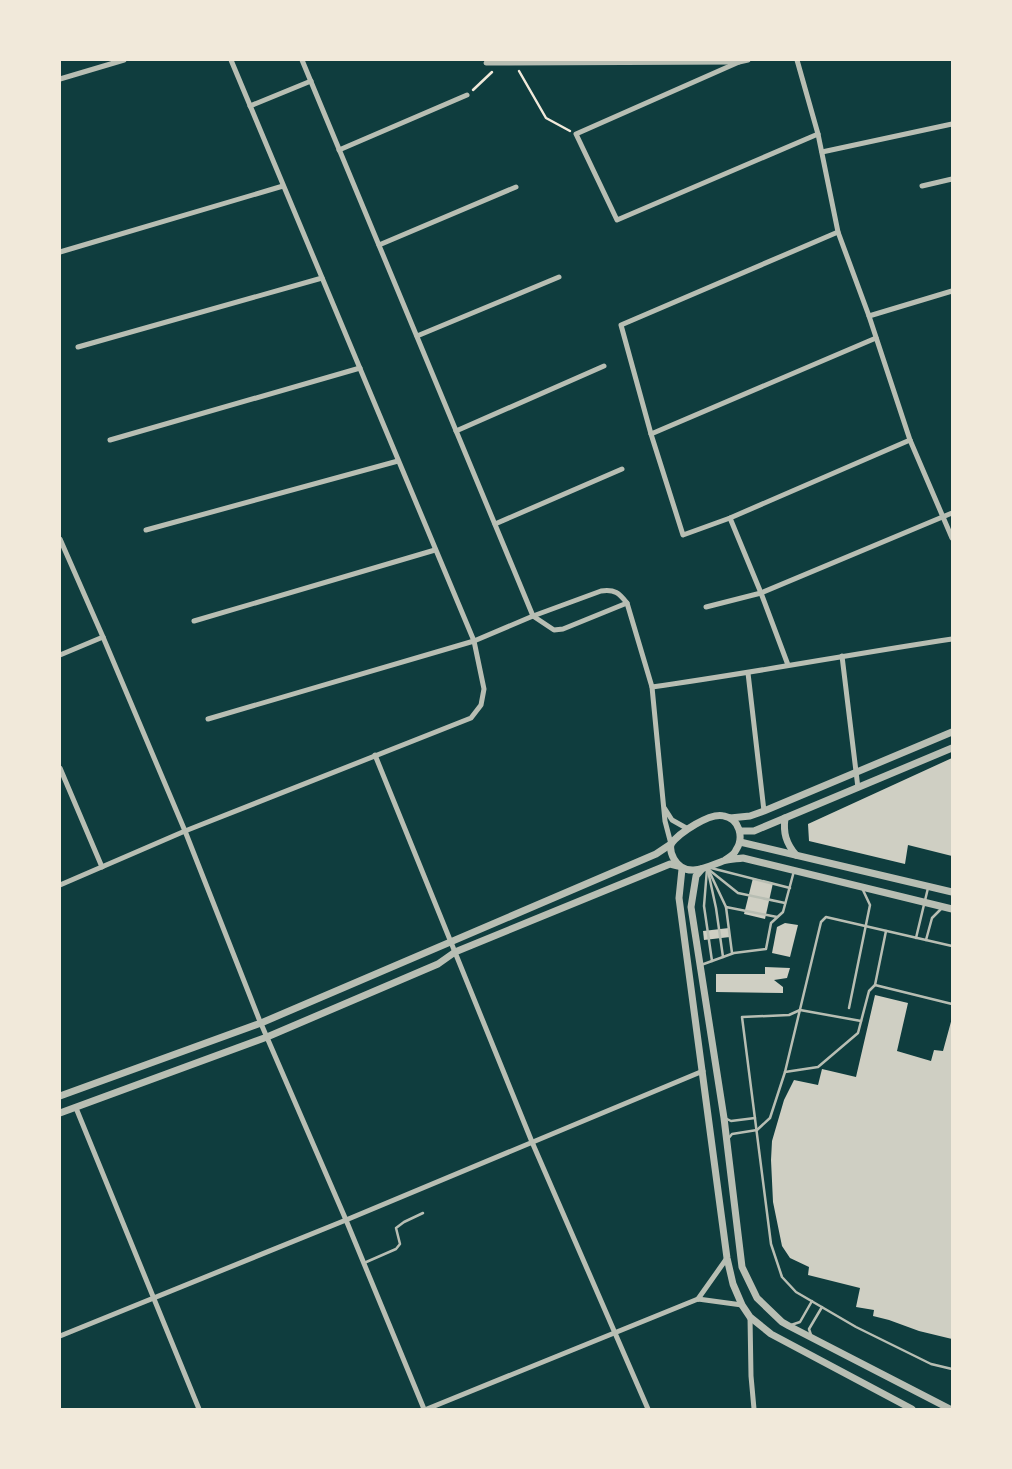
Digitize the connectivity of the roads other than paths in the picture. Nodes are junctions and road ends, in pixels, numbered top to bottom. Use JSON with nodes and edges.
{"nodes":[{"id":1,"x":124,"y":60,"type":"edge"},
{"id":2,"x":230,"y":60,"type":"edge"},
{"id":3,"x":302,"y":60,"type":"edge"},
{"id":4,"x":748,"y":60,"type":"edge"},
{"id":5,"x":796,"y":60,"type":"edge"},
{"id":6,"x":739,"y":62,"type":"junction"},
{"id":7,"x":486,"y":63,"type":"dead end"},
{"id":8,"x":60,"y":78,"type":"edge"},
{"id":9,"x":311,"y":82,"type":"junction"},
{"id":10,"x":467,"y":96,"type":"road end"},
{"id":11,"x":250,"y":106,"type":"junction"},
{"id":12,"x":952,"y":124,"type":"edge"},
{"id":13,"x":818,"y":134,"type":"junction"},
{"id":14,"x":339,"y":150,"type":"junction"},
{"id":15,"x":822,"y":152,"type":"junction"},
{"id":16,"x":952,"y":179,"type":"edge"},
{"id":17,"x":284,"y":186,"type":"junction"},
{"id":18,"x":922,"y":186,"type":"dead end"},
{"id":19,"x":516,"y":187,"type":"dead end"},
{"id":20,"x":838,"y":232,"type":"junction"},
{"id":21,"x":379,"y":245,"type":"junction"},
{"id":22,"x":60,"y":252,"type":"edge"},
{"id":23,"x":559,"y":277,"type":"dead end"},
{"id":24,"x":322,"y":278,"type":"junction"},
{"id":25,"x":952,"y":291,"type":"edge"},
{"id":26,"x":869,"y":316,"type":"junction"},
{"id":27,"x":417,"y":336,"type":"junction"},
{"id":28,"x":876,"y":338,"type":"junction"},
{"id":29,"x":78,"y":348,"type":"dead end"},
{"id":30,"x":604,"y":366,"type":"dead end"},
{"id":31,"x":360,"y":368,"type":"junction"},
{"id":32,"x":456,"y":431,"type":"junction"},
{"id":33,"x":651,"y":434,"type":"junction"},
{"id":34,"x":110,"y":440,"type":"dead end"},
{"id":35,"x":910,"y":440,"type":"junction"},
{"id":36,"x":398,"y":461,"type":"junction"},
{"id":37,"x":622,"y":469,"type":"dead end"},
{"id":38,"x":952,"y":513,"type":"edge"},
{"id":39,"x":943,"y":517,"type":"junction"},
{"id":40,"x":730,"y":518,"type":"junction"},
{"id":41,"x":495,"y":524,"type":"junction"},
{"id":42,"x":146,"y":530,"type":"dead end"},
{"id":43,"x":952,"y":538,"type":"edge"},
{"id":44,"x":60,"y":539,"type":"edge"},
{"id":45,"x":436,"y":550,"type":"junction"},
{"id":46,"x":762,"y":593,"type":"junction"},
{"id":47,"x":627,"y":603,"type":"junction"},
{"id":48,"x":706,"y":607,"type":"dead end"},
{"id":49,"x":533,"y":616,"type":"junction"},
{"id":50,"x":194,"y":621,"type":"dead end"},
{"id":51,"x":104,"y":637,"type":"junction"},
{"id":52,"x":952,"y":639,"type":"edge"},
{"id":53,"x":474,"y":641,"type":"junction"},
{"id":54,"x":60,"y":655,"type":"edge"},
{"id":55,"x":842,"y":656,"type":"junction"},
{"id":56,"x":788,"y":665,"type":"junction"},
{"id":57,"x":748,"y":673,"type":"junction"},
{"id":58,"x":652,"y":687,"type":"junction"},
{"id":59,"x":208,"y":719,"type":"dead end"},
{"id":60,"x":952,"y":732,"type":"edge"},
{"id":61,"x":952,"y":748,"type":"edge"},
{"id":62,"x":375,"y":755,"type":"junction"},
{"id":63,"x":60,"y":768,"type":"edge"},
{"id":64,"x":856,"y":774,"type":"junction"},
{"id":65,"x":858,"y":788,"type":"junction"},
{"id":66,"x":665,"y":808,"type":"junction"},
{"id":67,"x":764,"y":811,"type":"junction"},
{"id":68,"x":730,"y":818,"type":"junction"},
{"id":69,"x":785,"y":818,"type":"junction"},
{"id":70,"x":688,"y":829,"type":"junction"},
{"id":71,"x":185,"y":831,"type":"junction"},
{"id":72,"x":740,"y":832,"type":"junction"},
{"id":73,"x":740,"y":842,"type":"junction"},
{"id":74,"x":671,"y":844,"type":"junction"},
{"id":75,"x":796,"y":855,"type":"junction"},
{"id":76,"x":725,"y":860,"type":"junction"},
{"id":77,"x":680,"y":867,"type":"junction"},
{"id":78,"x":102,"y":868,"type":"junction"},
{"id":79,"x":704,"y":868,"type":"junction"},
{"id":80,"x":794,"y":871,"type":"junction"},
{"id":81,"x":60,"y":885,"type":"edge"},
{"id":82,"x":862,"y":887,"type":"junction"},
{"id":83,"x":929,"y":887,"type":"junction"},
{"id":84,"x":790,"y":888,"type":"junction"},
{"id":85,"x":952,"y":892,"type":"edge"},
{"id":86,"x":925,"y":902,"type":"junction"},
{"id":87,"x":786,"y":903,"type":"junction"},
{"id":88,"x":726,"y":907,"type":"junction"},
{"id":89,"x":944,"y":907,"type":"junction"},
{"id":90,"x":952,"y":909,"type":"edge"},
{"id":91,"x":777,"y":917,"type":"junction"},
{"id":92,"x":865,"y":926,"type":"junction"},
{"id":93,"x":886,"y":931,"type":"junction"},
{"id":94,"x":916,"y":938,"type":"junction"},
{"id":95,"x":926,"y":940,"type":"junction"},
{"id":96,"x":451,"y":942,"type":"junction"},
{"id":97,"x":952,"y":946,"type":"edge"},
{"id":98,"x":455,"y":952,"type":"junction"},
{"id":99,"x":732,"y":954,"type":"junction"},
{"id":100,"x":723,"y":957,"type":"junction"},
{"id":101,"x":712,"y":961,"type":"junction"},
{"id":102,"x":688,"y":965,"type":"junction"},
{"id":103,"x":701,"y":965,"type":"junction"},
{"id":104,"x":875,"y":985,"type":"junction"},
{"id":105,"x":952,"y":1004,"type":"edge"},
{"id":106,"x":849,"y":1008,"type":"dead end"},
{"id":107,"x":800,"y":1010,"type":"junction"},
{"id":108,"x":861,"y":1021,"type":"junction"},
{"id":109,"x":261,"y":1023,"type":"junction"},
{"id":110,"x":267,"y":1037,"type":"junction"},
{"id":111,"x":703,"y":1071,"type":"junction"},
{"id":112,"x":785,"y":1072,"type":"junction"},
{"id":113,"x":60,"y":1096,"type":"edge"},
{"id":114,"x":76,"y":1108,"type":"junction"},
{"id":115,"x":60,"y":1114,"type":"edge"},
{"id":116,"x":724,"y":1118,"type":"junction"},
{"id":117,"x":755,"y":1118,"type":"junction"},
{"id":118,"x":756,"y":1130,"type":"junction"},
{"id":119,"x":727,"y":1140,"type":"junction"},
{"id":120,"x":532,"y":1142,"type":"junction"},
{"id":121,"x":423,"y":1213,"type":"dead end"},
{"id":122,"x":346,"y":1220,"type":"junction"},
{"id":123,"x":727,"y":1258,"type":"junction"},
{"id":124,"x":364,"y":1263,"type":"junction"},
{"id":125,"x":153,"y":1299,"type":"junction"},
{"id":126,"x":698,"y":1299,"type":"junction"},
{"id":127,"x":812,"y":1301,"type":"junction"},
{"id":128,"x":742,"y":1305,"type":"junction"},
{"id":129,"x":822,"y":1307,"type":"junction"},
{"id":130,"x":750,"y":1317,"type":"junction"},
{"id":131,"x":789,"y":1326,"type":"junction"},
{"id":132,"x":616,"y":1333,"type":"junction"},
{"id":133,"x":60,"y":1336,"type":"edge"},
{"id":134,"x":813,"y":1339,"type":"junction"},
{"id":135,"x":952,"y":1369,"type":"edge"},
{"id":136,"x":199,"y":1409,"type":"edge"},
{"id":137,"x":426,"y":1409,"type":"edge"},
{"id":138,"x":648,"y":1409,"type":"edge"},
{"id":139,"x":754,"y":1409,"type":"edge"},
{"id":140,"x":912,"y":1409,"type":"edge"},
{"id":141,"x":950,"y":1409,"type":"edge"}],
"edges":[{"from":1,"to":8,"type":"street"},
{"from":2,"to":11,"type":"street"},
{"from":3,"to":9,"type":"street"},
{"from":4,"to":6,"type":"street"},
{"from":5,"to":13,"type":"street"},
{"from":6,"to":7,"type":"street"},
{"from":6,"to":13,"type":"street"},
{"from":9,"to":11,"type":"street"},
{"from":9,"to":14,"type":"street"},
{"from":10,"to":14,"type":"street"},
{"from":11,"to":17,"type":"street"},
{"from":12,"to":15,"type":"street"},
{"from":13,"to":15,"type":"street"},
{"from":14,"to":21,"type":"street"},
{"from":15,"to":20,"type":"street"},
{"from":16,"to":18,"type":"street"},
{"from":17,"to":22,"type":"street"},
{"from":17,"to":24,"type":"street"},
{"from":19,"to":21,"type":"street"},
{"from":20,"to":26,"type":"street"},
{"from":20,"to":33,"type":"street"},
{"from":21,"to":27,"type":"street"},
{"from":23,"to":27,"type":"street"},
{"from":24,"to":29,"type":"street"},
{"from":24,"to":31,"type":"street"},
{"from":25,"to":26,"type":"street"},
{"from":26,"to":28,"type":"street"},
{"from":27,"to":32,"type":"street"},
{"from":28,"to":33,"type":"street"},
{"from":28,"to":35,"type":"street"},
{"from":30,"to":32,"type":"street"},
{"from":31,"to":34,"type":"street"},
{"from":31,"to":36,"type":"street"},
{"from":32,"to":41,"type":"street"},
{"from":33,"to":40,"type":"street"},
{"from":35,"to":39,"type":"street"},
{"from":35,"to":40,"type":"street"},
{"from":36,"to":42,"type":"street"},
{"from":36,"to":45,"type":"street"},
{"from":37,"to":41,"type":"street"},
{"from":38,"to":39,"type":"street"},
{"from":39,"to":43,"type":"street"},
{"from":39,"to":46,"type":"street"},
{"from":40,"to":46,"type":"street"},
{"from":41,"to":49,"type":"street"},
{"from":44,"to":51,"type":"street"},
{"from":45,"to":50,"type":"street"},
{"from":45,"to":53,"type":"street"},
{"from":46,"to":48,"type":"street"},
{"from":46,"to":56,"type":"street"},
{"from":47,"to":49,"type":"street"},
{"from":47,"to":49,"type":"street"},
{"from":47,"to":58,"type":"street"},
{"from":49,"to":53,"type":"street"},
{"from":51,"to":54,"type":"street"},
{"from":51,"to":71,"type":"street"},
{"from":52,"to":55,"type":"street"},
{"from":53,"to":59,"type":"street"},
{"from":53,"to":62,"type":"street"},
{"from":55,"to":56,"type":"street"},
{"from":55,"to":64,"type":"street"},
{"from":56,"to":57,"type":"street"},
{"from":57,"to":58,"type":"street"},
{"from":57,"to":67,"type":"street"},
{"from":58,"to":66,"type":"street"},
{"from":60,"to":64,"type":"street"},
{"from":61,"to":65,"type":"street"},
{"from":62,"to":71,"type":"street"},
{"from":62,"to":96,"type":"street"},
{"from":63,"to":78,"type":"street"},
{"from":64,"to":65,"type":"street"},
{"from":64,"to":67,"type":"street"},
{"from":65,"to":69,"type":"street"},
{"from":66,"to":70,"type":"street"},
{"from":66,"to":74,"type":"street"},
{"from":67,"to":68,"type":"street"},
{"from":68,"to":70,"type":"street"},
{"from":68,"to":72,"type":"street"},
{"from":69,"to":72,"type":"street"},
{"from":69,"to":75,"type":"street"},
{"from":70,"to":74,"type":"street"},
{"from":71,"to":78,"type":"street"},
{"from":71,"to":109,"type":"street"},
{"from":72,"to":73,"type":"street"},
{"from":73,"to":75,"type":"street"},
{"from":73,"to":76,"type":"street"},
{"from":74,"to":77,"type":"street"},
{"from":74,"to":96,"type":"street"},
{"from":75,"to":83,"type":"street"},
{"from":76,"to":79,"type":"street"},
{"from":76,"to":80,"type":"street"},
{"from":77,"to":79,"type":"street"},
{"from":77,"to":98,"type":"street"},
{"from":77,"to":102,"type":"street"},
{"from":78,"to":81,"type":"street"},
{"from":79,"to":84,"type":"lane"},
{"from":79,"to":87,"type":"lane"},
{"from":79,"to":88,"type":"lane"},
{"from":79,"to":100,"type":"lane"},
{"from":79,"to":101,"type":"lane"},
{"from":79,"to":103,"type":"street"},
{"from":80,"to":82,"type":"street"},
{"from":80,"to":84,"type":"lane"},
{"from":82,"to":86,"type":"street"},
{"from":82,"to":92,"type":"lane"},
{"from":83,"to":85,"type":"street"},
{"from":83,"to":86,"type":"lane"},
{"from":84,"to":87,"type":"lane"},
{"from":86,"to":89,"type":"street"},
{"from":86,"to":94,"type":"lane"},
{"from":87,"to":91,"type":"lane"},
{"from":88,"to":91,"type":"lane"},
{"from":88,"to":99,"type":"lane"},
{"from":89,"to":90,"type":"street"},
{"from":89,"to":95,"type":"lane"},
{"from":91,"to":99,"type":"lane"},
{"from":92,"to":93,"type":"lane"},
{"from":92,"to":106,"type":"lane"},
{"from":92,"to":107,"type":"lane"},
{"from":93,"to":94,"type":"lane"},
{"from":93,"to":104,"type":"lane"},
{"from":94,"to":95,"type":"lane"},
{"from":95,"to":97,"type":"lane"},
{"from":96,"to":98,"type":"street"},
{"from":96,"to":109,"type":"street"},
{"from":98,"to":110,"type":"street"},
{"from":98,"to":120,"type":"street"},
{"from":99,"to":100,"type":"lane"},
{"from":100,"to":101,"type":"lane"},
{"from":101,"to":103,"type":"lane"},
{"from":102,"to":103,"type":"street"},
{"from":102,"to":111,"type":"street"},
{"from":103,"to":116,"type":"street"},
{"from":104,"to":105,"type":"lane"},
{"from":104,"to":108,"type":"lane"},
{"from":107,"to":108,"type":"lane"},
{"from":107,"to":112,"type":"lane"},
{"from":107,"to":117,"type":"lane"},
{"from":108,"to":112,"type":"lane"},
{"from":109,"to":110,"type":"street"},
{"from":109,"to":113,"type":"street"},
{"from":110,"to":114,"type":"street"},
{"from":110,"to":122,"type":"street"},
{"from":111,"to":120,"type":"street"},
{"from":111,"to":123,"type":"street"},
{"from":112,"to":118,"type":"lane"},
{"from":114,"to":115,"type":"street"},
{"from":114,"to":125,"type":"street"},
{"from":116,"to":117,"type":"lane"},
{"from":116,"to":119,"type":"street"},
{"from":117,"to":118,"type":"lane"},
{"from":118,"to":119,"type":"lane"},
{"from":118,"to":127,"type":"lane"},
{"from":119,"to":131,"type":"street"},
{"from":120,"to":122,"type":"street"},
{"from":120,"to":132,"type":"street"},
{"from":121,"to":124,"type":"lane"},
{"from":122,"to":124,"type":"street"},
{"from":122,"to":125,"type":"street"},
{"from":123,"to":126,"type":"street"},
{"from":123,"to":128,"type":"street"},
{"from":124,"to":137,"type":"street"},
{"from":125,"to":133,"type":"street"},
{"from":125,"to":136,"type":"street"},
{"from":126,"to":128,"type":"street"},
{"from":126,"to":132,"type":"street"},
{"from":127,"to":129,"type":"lane"},
{"from":127,"to":131,"type":"lane"},
{"from":128,"to":130,"type":"street"},
{"from":129,"to":134,"type":"lane"},
{"from":129,"to":135,"type":"lane"},
{"from":130,"to":139,"type":"street"},
{"from":130,"to":140,"type":"street"},
{"from":131,"to":134,"type":"street"},
{"from":132,"to":137,"type":"street"},
{"from":132,"to":138,"type":"street"},
{"from":134,"to":141,"type":"street"}]}
